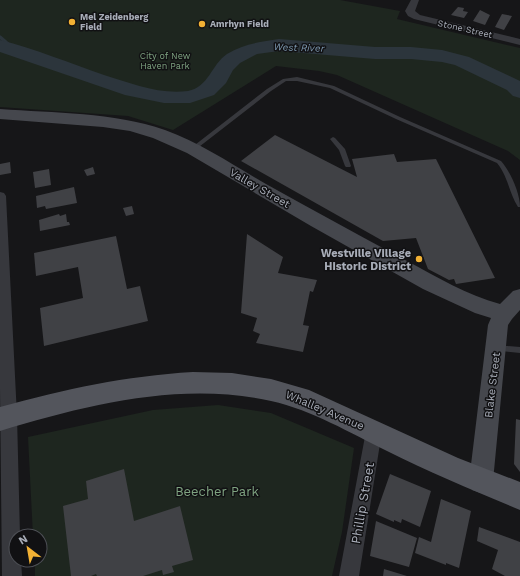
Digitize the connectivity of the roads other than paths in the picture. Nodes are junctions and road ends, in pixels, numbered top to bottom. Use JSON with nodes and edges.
{"nodes":[{"id":1,"x":415,"y":0,"type":"edge"},
{"id":2,"x":520,"y":42,"type":"edge"},
{"id":3,"x":0,"y":114,"type":"edge"},
{"id":4,"x":333,"y":139,"type":"dead end"},
{"id":5,"x":193,"y":150,"type":"junction"},
{"id":6,"x":348,"y":166,"type":"dead end"},
{"id":7,"x":0,"y":196,"type":"edge"},
{"id":8,"x":520,"y":205,"type":"edge"},
{"id":9,"x":1,"y":242,"type":"edge"},
{"id":10,"x":520,"y":297,"type":"edge"},
{"id":11,"x":504,"y":313,"type":"junction"},
{"id":12,"x":496,"y":348,"type":"junction"},
{"id":13,"x":520,"y":350,"type":"edge"},
{"id":14,"x":4,"y":418,"type":"edge"},
{"id":15,"x":374,"y":431,"type":"junction"},
{"id":16,"x":480,"y":482,"type":"junction"},
{"id":17,"x":520,"y":496,"type":"edge"},
{"id":18,"x":12,"y":576,"type":"edge"},
{"id":19,"x":349,"y":576,"type":"edge"}],
"edges":[{"from":1,"to":2,"type":"street","name":"Stone Street"},
{"from":3,"to":5,"type":"street","name":"Valley Street"},
{"from":4,"to":6,"type":"lane"},
{"from":5,"to":8,"type":"lane"},
{"from":5,"to":11,"type":"street","name":"Valley Street"},
{"from":7,"to":9,"type":"street"},
{"from":9,"to":14,"type":"street"},
{"from":10,"to":11,"type":"street","name":"Blake Street"},
{"from":11,"to":12,"type":"street","name":"Blake Street"},
{"from":12,"to":13,"type":"lane"},
{"from":12,"to":16,"type":"street","name":"Blake Street"},
{"from":14,"to":15,"type":"main road","name":"Whalley Avenue"},
{"from":14,"to":18,"type":"street"},
{"from":15,"to":16,"type":"main road","name":"Whalley Avenue"},
{"from":15,"to":19,"type":"street","name":"Phillip Street"},
{"from":16,"to":17,"type":"main road","name":"Whalley Avenue"}]}
